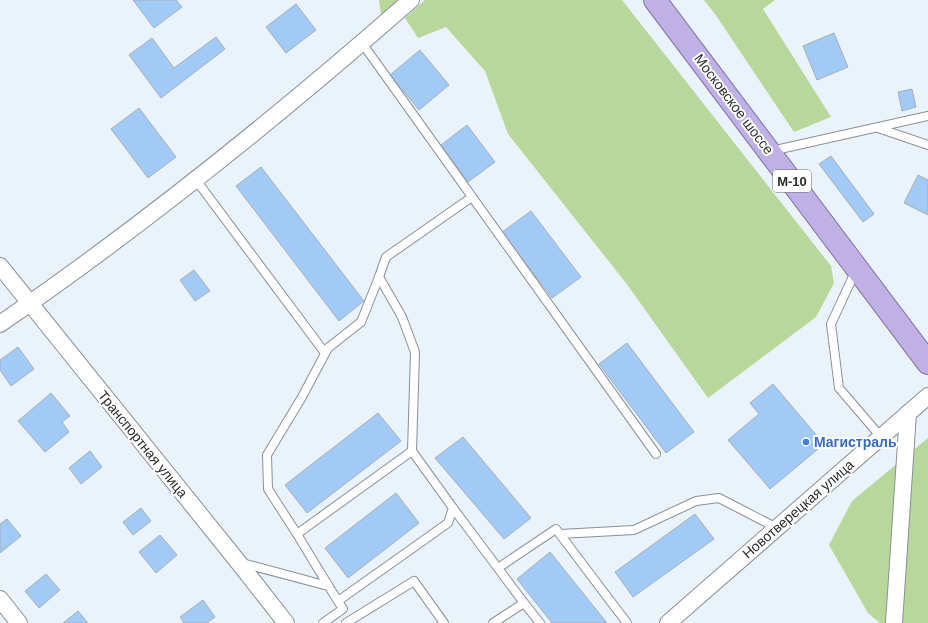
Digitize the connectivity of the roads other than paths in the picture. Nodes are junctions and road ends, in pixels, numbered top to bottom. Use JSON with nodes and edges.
{"nodes":[{"id":1,"x":411,"y":0,"type":"edge"},
{"id":2,"x":655,"y":0,"type":"edge"},
{"id":3,"x":362,"y":43,"type":"junction"},
{"id":4,"x":928,"y":116,"type":"edge"},
{"id":5,"x":877,"y":128,"type":"junction"},
{"id":6,"x":928,"y":145,"type":"edge"},
{"id":7,"x":770,"y":152,"type":"junction"},
{"id":8,"x":196,"y":180,"type":"junction"},
{"id":9,"x":472,"y":197,"type":"junction"},
{"id":10,"x":0,"y":266,"type":"edge"},
{"id":11,"x":857,"y":268,"type":"junction"},
{"id":12,"x":379,"y":277,"type":"junction"},
{"id":13,"x":29,"y":304,"type":"junction"},
{"id":14,"x":0,"y":324,"type":"edge"},
{"id":15,"x":325,"y":353,"type":"junction"},
{"id":16,"x":928,"y":363,"type":"edge"},
{"id":17,"x":928,"y":396,"type":"edge"},
{"id":18,"x":908,"y":413,"type":"junction"},
{"id":19,"x":881,"y":437,"type":"junction"},
{"id":20,"x":412,"y":451,"type":"junction"},
{"id":21,"x":656,"y":454,"type":"dead end"},
{"id":22,"x":453,"y":508,"type":"junction"},
{"id":23,"x":777,"y":528,"type":"junction"},
{"id":24,"x":297,"y":534,"type":"junction"},
{"id":25,"x":560,"y":534,"type":"junction"},
{"id":26,"x":239,"y":563,"type":"junction"},
{"id":27,"x":498,"y":568,"type":"junction"},
{"id":28,"x":328,"y":586,"type":"junction"},
{"id":29,"x":0,"y":599,"type":"edge"},
{"id":30,"x":338,"y":601,"type":"junction"},
{"id":31,"x":524,"y":603,"type":"junction"},
{"id":32,"x":343,"y":609,"type":"junction"},
{"id":33,"x":19,"y":623,"type":"edge"},
{"id":34,"x":286,"y":623,"type":"edge"},
{"id":35,"x":323,"y":623,"type":"edge"},
{"id":36,"x":345,"y":623,"type":"edge"},
{"id":37,"x":444,"y":623,"type":"edge"},
{"id":38,"x":493,"y":623,"type":"edge"},
{"id":39,"x":540,"y":623,"type":"edge"},
{"id":40,"x":627,"y":623,"type":"edge"},
{"id":41,"x":668,"y":623,"type":"edge"},
{"id":42,"x":894,"y":623,"type":"edge"}],
"edges":[{"from":1,"to":3,"type":"street"},
{"from":2,"to":7,"type":"highway","name":"Московское шоссе","number":"М-10"},
{"from":3,"to":8,"type":"street"},
{"from":3,"to":9,"type":"lane"},
{"from":4,"to":5,"type":"lane"},
{"from":5,"to":6,"type":"lane"},
{"from":5,"to":7,"type":"lane"},
{"from":7,"to":11,"type":"highway","name":"Московское шоссе","number":"М-10"},
{"from":8,"to":13,"type":"street"},
{"from":8,"to":15,"type":"lane"},
{"from":9,"to":12,"type":"lane"},
{"from":9,"to":21,"type":"lane"},
{"from":10,"to":13,"type":"street","name":"Транспортная улица"},
{"from":11,"to":16,"type":"highway","name":"Московское шоссе","number":"М-10"},
{"from":11,"to":19,"type":"lane"},
{"from":12,"to":15,"type":"lane"},
{"from":12,"to":20,"type":"lane"},
{"from":13,"to":14,"type":"street"},
{"from":13,"to":26,"type":"street","name":"Транспортная улица"},
{"from":15,"to":24,"type":"lane"},
{"from":17,"to":18,"type":"street","name":"Новотверецкая улица"},
{"from":18,"to":19,"type":"street","name":"Новотверецкая улица"},
{"from":18,"to":42,"type":"street"},
{"from":19,"to":23,"type":"street","name":"Новотверецкая улица"},
{"from":20,"to":22,"type":"lane"},
{"from":20,"to":24,"type":"lane"},
{"from":22,"to":27,"type":"lane"},
{"from":22,"to":30,"type":"lane"},
{"from":23,"to":25,"type":"lane"},
{"from":23,"to":41,"type":"street","name":"Новотверецкая улица"},
{"from":24,"to":28,"type":"lane"},
{"from":25,"to":27,"type":"lane"},
{"from":25,"to":40,"type":"lane"},
{"from":26,"to":28,"type":"lane"},
{"from":26,"to":34,"type":"street","name":"Транспортная улица"},
{"from":27,"to":31,"type":"lane"},
{"from":28,"to":30,"type":"lane"},
{"from":29,"to":33,"type":"street"},
{"from":30,"to":32,"type":"lane"},
{"from":31,"to":38,"type":"lane"},
{"from":31,"to":39,"type":"lane"},
{"from":32,"to":35,"type":"lane"},
{"from":32,"to":36,"type":"lane"},
{"from":36,"to":37,"type":"lane"}]}
